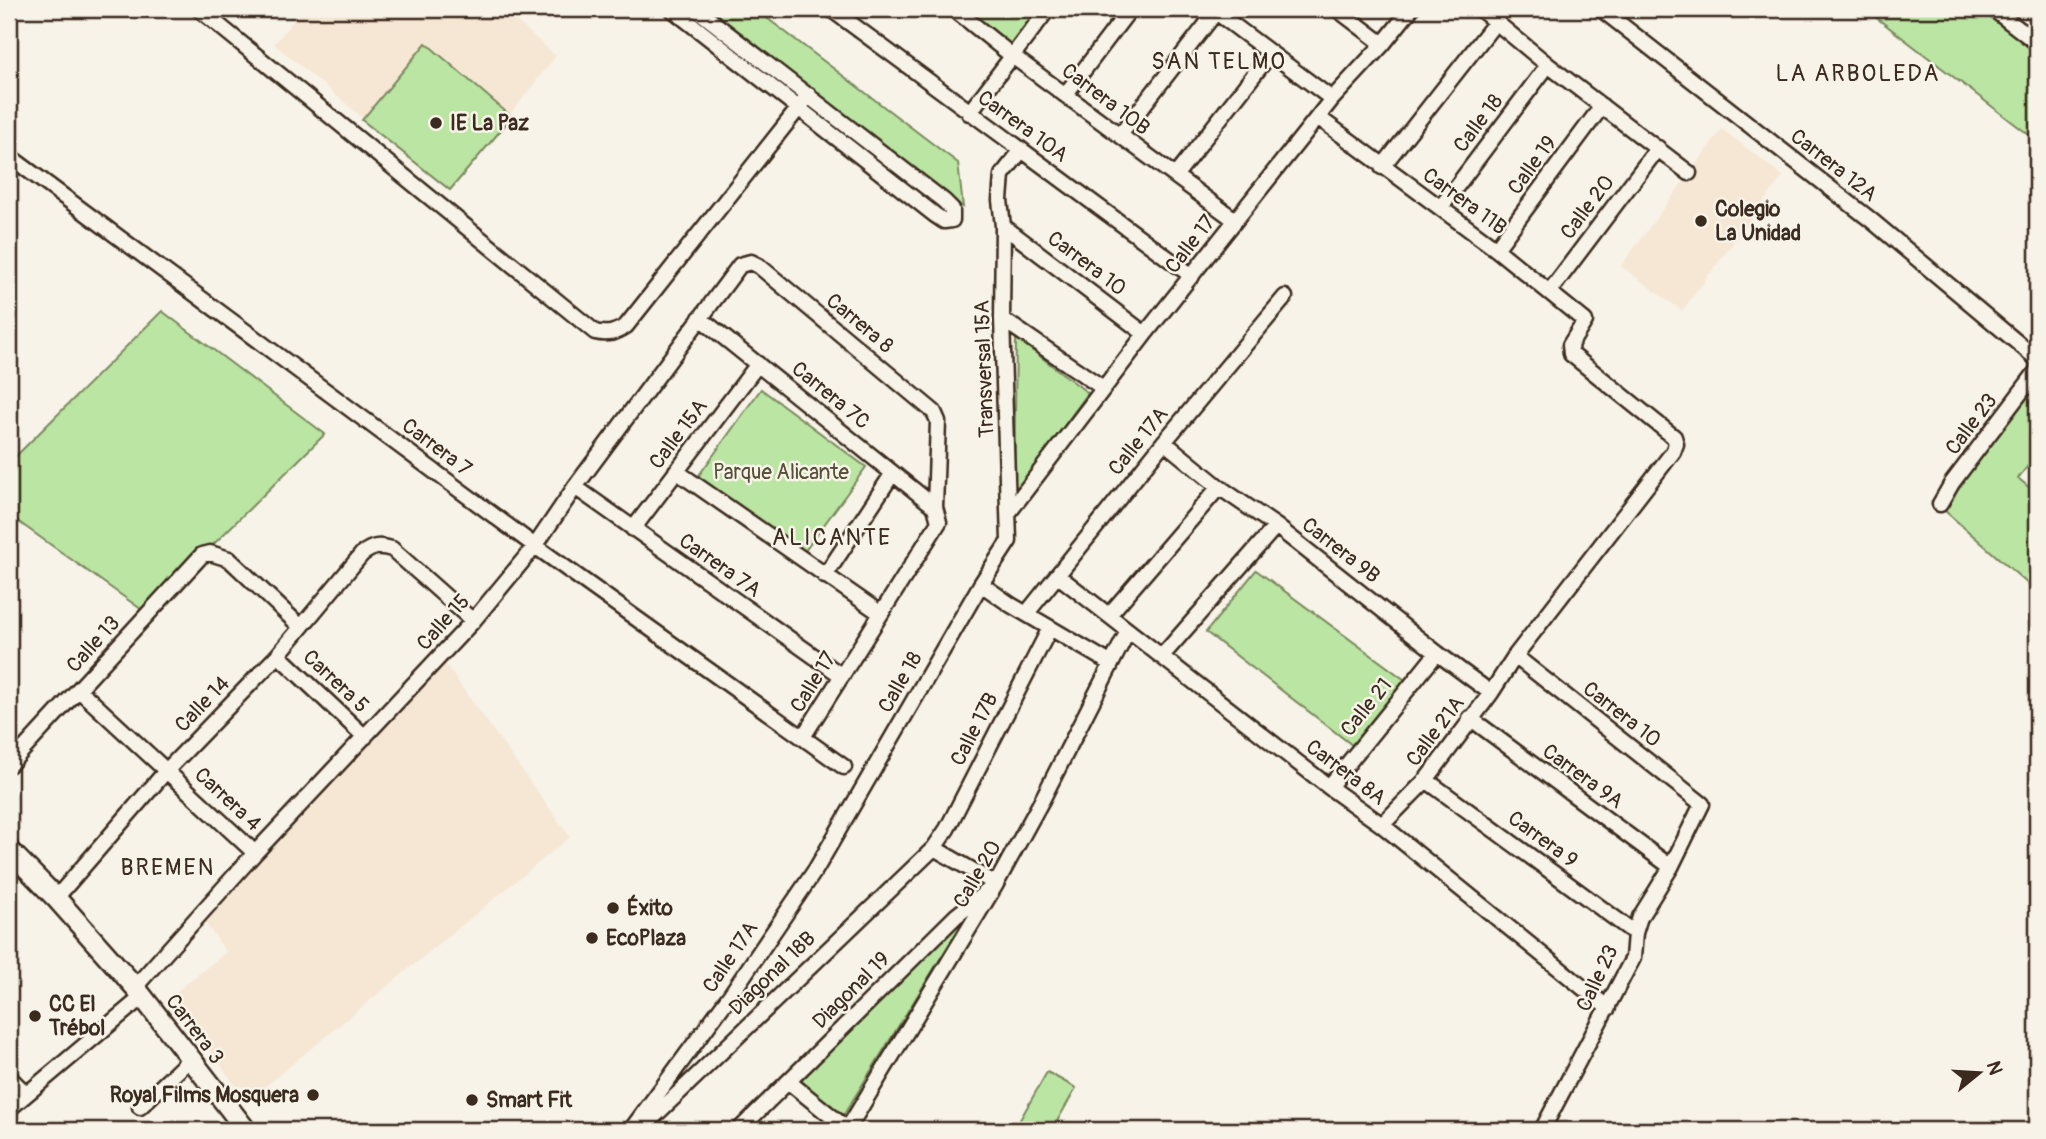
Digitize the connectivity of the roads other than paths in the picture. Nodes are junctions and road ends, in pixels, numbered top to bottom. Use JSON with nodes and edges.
{"nodes":[{"id":1,"x":200,"y":9,"type":"edge"},
{"id":2,"x":672,"y":9,"type":"edge"},
{"id":3,"x":696,"y":9,"type":"edge"},
{"id":4,"x":831,"y":9,"type":"edge"},
{"id":5,"x":954,"y":9,"type":"edge"},
{"id":6,"x":1048,"y":9,"type":"edge"},
{"id":7,"x":1130,"y":9,"type":"edge"},
{"id":8,"x":1337,"y":9,"type":"edge"},
{"id":9,"x":1410,"y":9,"type":"edge"},
{"id":10,"x":1480,"y":9,"type":"edge"},
{"id":11,"x":1601,"y":9,"type":"edge"},
{"id":12,"x":1993,"y":9,"type":"edge"},
{"id":13,"x":1214,"y":10,"type":"edge"},
{"id":14,"x":1495,"y":23,"type":"junction"},
{"id":15,"x":1384,"y":44,"type":"junction"},
{"id":16,"x":2037,"y":44,"type":"edge"},
{"id":17,"x":1271,"y":53,"type":"junction"},
{"id":18,"x":1012,"y":55,"type":"junction"},
{"id":19,"x":1548,"y":65,"type":"junction"},
{"id":20,"x":809,"y":95,"type":"junction"},
{"id":21,"x":1065,"y":95,"type":"junction"},
{"id":22,"x":1332,"y":99,"type":"junction"},
{"id":23,"x":1602,"y":106,"type":"junction"},
{"id":24,"x":800,"y":108,"type":"junction"},
{"id":25,"x":969,"y":113,"type":"junction"},
{"id":26,"x":1319,"y":118,"type":"junction"},
{"id":27,"x":1119,"y":135,"type":"junction"},
{"id":28,"x":1658,"y":148,"type":"junction"},
{"id":29,"x":1021,"y":151,"type":"junction"},
{"id":30,"x":9,"y":156,"type":"edge"},
{"id":31,"x":1382,"y":167,"type":"junction"},
{"id":32,"x":1689,"y":173,"type":"dead end"},
{"id":33,"x":1175,"y":176,"type":"junction"},
{"id":34,"x":1441,"y":207,"type":"junction"},
{"id":35,"x":1236,"y":220,"type":"junction"},
{"id":36,"x":1003,"y":226,"type":"junction"},
{"id":37,"x":1496,"y":249,"type":"junction"},
{"id":38,"x":751,"y":262,"type":"joint"},
{"id":39,"x":1192,"y":276,"type":"junction"},
{"id":40,"x":1550,"y":291,"type":"junction"},
{"id":41,"x":1285,"y":297,"type":"dead end"},
{"id":42,"x":700,"y":318,"type":"junction"},
{"id":43,"x":1002,"y":319,"type":"junction"},
{"id":44,"x":1585,"y":321,"type":"joint"},
{"id":45,"x":1145,"y":334,"type":"junction"},
{"id":46,"x":2037,"y":359,"type":"edge"},
{"id":47,"x":758,"y":364,"type":"junction"},
{"id":48,"x":2037,"y":372,"type":"edge"},
{"id":49,"x":1103,"y":388,"type":"junction"},
{"id":50,"x":938,"y":421,"type":"joint"},
{"id":51,"x":1164,"y":442,"type":"junction"},
{"id":52,"x":676,"y":471,"type":"junction"},
{"id":53,"x":893,"y":473,"type":"junction"},
{"id":54,"x":575,"y":487,"type":"junction"},
{"id":55,"x":1219,"y":487,"type":"junction"},
{"id":56,"x":1940,"y":504,"type":"dead end"},
{"id":57,"x":934,"y":508,"type":"junction"},
{"id":58,"x":1010,"y":511,"type":"junction"},
{"id":59,"x":1276,"y":526,"type":"junction"},
{"id":60,"x":633,"y":529,"type":"junction"},
{"id":61,"x":535,"y":546,"type":"junction"},
{"id":62,"x":1057,"y":575,"type":"junction"},
{"id":63,"x":825,"y":576,"type":"junction"},
{"id":64,"x":981,"y":584,"type":"junction"},
{"id":65,"x":880,"y":613,"type":"junction"},
{"id":66,"x":1027,"y":613,"type":"junction"},
{"id":67,"x":1109,"y":615,"type":"junction"},
{"id":68,"x":473,"y":621,"type":"junction"},
{"id":69,"x":301,"y":627,"type":"junction"},
{"id":70,"x":1050,"y":628,"type":"junction"},
{"id":71,"x":1128,"y":631,"type":"junction"},
{"id":72,"x":1437,"y":653,"type":"junction"},
{"id":73,"x":278,"y":655,"type":"junction"},
{"id":74,"x":1162,"y":656,"type":"junction"},
{"id":75,"x":1515,"y":656,"type":"junction"},
{"id":76,"x":1110,"y":663,"type":"junction"},
{"id":77,"x":842,"y":676,"type":"junction"},
{"id":78,"x":79,"y":690,"type":"junction"},
{"id":79,"x":1491,"y":693,"type":"junction"},
{"id":80,"x":1470,"y":718,"type":"junction"},
{"id":81,"x":365,"y":737,"type":"junction"},
{"id":82,"x":803,"y":737,"type":"junction"},
{"id":83,"x":9,"y":765,"type":"edge"},
{"id":84,"x":844,"y":767,"type":"dead end"},
{"id":85,"x":167,"y":771,"type":"junction"},
{"id":86,"x":1426,"y":780,"type":"junction"},
{"id":87,"x":1329,"y":787,"type":"junction"},
{"id":88,"x":856,"y":801,"type":"joint"},
{"id":89,"x":1702,"y":804,"type":"joint"},
{"id":90,"x":1382,"y":825,"type":"junction"},
{"id":91,"x":934,"y":848,"type":"junction"},
{"id":92,"x":9,"y":850,"type":"edge"},
{"id":93,"x":255,"y":853,"type":"junction"},
{"id":94,"x":1671,"y":867,"type":"junction"},
{"id":95,"x":996,"y":884,"type":"junction"},
{"id":96,"x":55,"y":898,"type":"junction"},
{"id":97,"x":1635,"y":933,"type":"junction"},
{"id":98,"x":139,"y":992,"type":"junction"},
{"id":99,"x":1608,"y":1008,"type":"junction"},
{"id":100,"x":190,"y":1059,"type":"junction"},
{"id":101,"x":9,"y":1077,"type":"edge"},
{"id":102,"x":789,"y":1082,"type":"junction"},
{"id":103,"x":26,"y":1094,"type":"junction"},
{"id":104,"x":140,"y":1107,"type":"dead end"},
{"id":105,"x":9,"y":1109,"type":"edge"},
{"id":106,"x":246,"y":1130,"type":"edge"},
{"id":107,"x":631,"y":1130,"type":"edge"},
{"id":108,"x":640,"y":1130,"type":"edge"},
{"id":109,"x":739,"y":1130,"type":"edge"},
{"id":110,"x":847,"y":1130,"type":"edge"},
{"id":111,"x":1542,"y":1130,"type":"edge"}],
"edges":[{"from":1,"to":24,"type":"street"},
{"from":2,"to":24,"type":"street"},
{"from":3,"to":20,"type":"street"},
{"from":4,"to":25,"type":"street","name":"Carrera 10A"},
{"from":5,"to":18,"type":"street","name":"Carrera 10B"},
{"from":6,"to":18,"type":"street"},
{"from":7,"to":21,"type":"street"},
{"from":8,"to":15,"type":"street"},
{"from":9,"to":15,"type":"street","name":"Calle 17"},
{"from":10,"to":14,"type":"street"},
{"from":11,"to":46,"type":"street","name":"Carrera 12A"},
{"from":12,"to":16,"type":"street"},
{"from":13,"to":17,"type":"street"},
{"from":13,"to":27,"type":"street"},
{"from":14,"to":19,"type":"street"},
{"from":14,"to":31,"type":"street"},
{"from":15,"to":22,"type":"street","name":"Calle 17"},
{"from":17,"to":22,"type":"street"},
{"from":17,"to":33,"type":"street"},
{"from":18,"to":21,"type":"street","name":"Carrera 10B"},
{"from":18,"to":25,"type":"street"},
{"from":19,"to":23,"type":"street"},
{"from":19,"to":34,"type":"street","name":"Calle 18"},
{"from":20,"to":24,"type":"street"},
{"from":20,"to":24,"type":"street"},
{"from":21,"to":27,"type":"street","name":"Carrera 10B"},
{"from":22,"to":26,"type":"street","name":"Calle 17"},
{"from":23,"to":28,"type":"street"},
{"from":23,"to":37,"type":"street","name":"Calle 19"},
{"from":25,"to":29,"type":"street","name":"Carrera 10A"},
{"from":26,"to":31,"type":"street","name":"Carrera 11B"},
{"from":26,"to":35,"type":"street","name":"Calle 17"},
{"from":27,"to":33,"type":"street","name":"Carrera 10B"},
{"from":28,"to":32,"type":"street"},
{"from":28,"to":40,"type":"street","name":"Calle 20"},
{"from":29,"to":36,"type":"street","name":"Transversal 15A"},
{"from":29,"to":39,"type":"street","name":"Carrera 10A"},
{"from":30,"to":61,"type":"street","name":"Carrera 7"},
{"from":31,"to":34,"type":"street","name":"Carrera 11B"},
{"from":33,"to":35,"type":"street","name":"Carrera 10B"},
{"from":34,"to":37,"type":"street","name":"Carrera 11B"},
{"from":35,"to":39,"type":"street","name":"Calle 17"},
{"from":36,"to":43,"type":"street","name":"Transversal 15A"},
{"from":36,"to":45,"type":"street","name":"Carrera 10"},
{"from":37,"to":40,"type":"street","name":"Carrera 11B"},
{"from":38,"to":42,"type":"street","name":"Calle 15"},
{"from":38,"to":50,"type":"street","name":"Carrera 8"},
{"from":39,"to":45,"type":"street","name":"Calle 17"},
{"from":40,"to":44,"type":"street","name":"Carrera 11B"},
{"from":41,"to":51,"type":"street","name":"Calle 17A"},
{"from":42,"to":47,"type":"street","name":"Carrera 7C"},
{"from":42,"to":54,"type":"street","name":"Calle 15"},
{"from":43,"to":49,"type":"street"},
{"from":43,"to":58,"type":"street","name":"Transversal 15A"},
{"from":44,"to":75,"type":"street","name":"Calle 21A"},
{"from":45,"to":49,"type":"street","name":"Calle 17"},
{"from":47,"to":52,"type":"street","name":"Calle 15A"},
{"from":47,"to":53,"type":"street","name":"Carrera 7C"},
{"from":48,"to":56,"type":"street","name":"Calle 23"},
{"from":49,"to":58,"type":"street","name":"Calle 17"},
{"from":50,"to":57,"type":"street","name":"Calle 17"},
{"from":51,"to":55,"type":"street","name":"Carrera 9B"},
{"from":51,"to":62,"type":"street","name":"Calle 17A"},
{"from":52,"to":60,"type":"street","name":"Calle 15A"},
{"from":52,"to":63,"type":"street"},
{"from":53,"to":57,"type":"street","name":"Carrera 7C"},
{"from":53,"to":63,"type":"street"},
{"from":54,"to":60,"type":"street","name":"Carrera 7A"},
{"from":54,"to":61,"type":"street","name":"Calle 15"},
{"from":55,"to":59,"type":"street","name":"Carrera 9B"},
{"from":55,"to":67,"type":"street"},
{"from":57,"to":65,"type":"street","name":"Calle 17"},
{"from":58,"to":64,"type":"street","name":"Transversal 15A"},
{"from":59,"to":72,"type":"street","name":"Carrera 9B"},
{"from":59,"to":74,"type":"street"},
{"from":60,"to":77,"type":"street","name":"Carrera 7A"},
{"from":61,"to":68,"type":"street","name":"Calle 15"},
{"from":61,"to":82,"type":"street","name":"Carrera 7"},
{"from":62,"to":66,"type":"street","name":"Calle 17A"},
{"from":62,"to":67,"type":"street","name":"Carrera 8A"},
{"from":63,"to":65,"type":"street"},
{"from":64,"to":66,"type":"street"},
{"from":64,"to":88,"type":"street","name":"Calle 18"},
{"from":65,"to":77,"type":"street","name":"Calle 17"},
{"from":66,"to":70,"type":"street"},
{"from":67,"to":71,"type":"street","name":"Carrera 8A"},
{"from":68,"to":69,"type":"street","name":"Calle 14"},
{"from":68,"to":81,"type":"street","name":"Calle 15"},
{"from":69,"to":73,"type":"street","name":"Calle 14"},
{"from":69,"to":78,"type":"street","name":"Calle 13"},
{"from":70,"to":76,"type":"street"},
{"from":70,"to":91,"type":"street","name":"Calle 17B"},
{"from":71,"to":74,"type":"street","name":"Carrera 8A"},
{"from":71,"to":76,"type":"street","name":"Calle 20"},
{"from":72,"to":79,"type":"street","name":"Carrera 9B"},
{"from":72,"to":87,"type":"street","name":"Calle 21"},
{"from":73,"to":81,"type":"street","name":"Carrera 5"},
{"from":73,"to":85,"type":"street","name":"Calle 14"},
{"from":74,"to":87,"type":"street","name":"Carrera 8A"},
{"from":75,"to":79,"type":"street","name":"Calle 21A"},
{"from":75,"to":89,"type":"street","name":"Carrera 10"},
{"from":76,"to":95,"type":"street","name":"Calle 20"},
{"from":77,"to":82,"type":"street","name":"Calle 17"},
{"from":78,"to":83,"type":"street","name":"Calle 13"},
{"from":78,"to":85,"type":"street","name":"Carrera 4"},
{"from":79,"to":80,"type":"street","name":"Calle 21A"},
{"from":80,"to":86,"type":"street","name":"Calle 21A"},
{"from":80,"to":94,"type":"street","name":"Carrera 9A"},
{"from":81,"to":93,"type":"street","name":"Calle 15"},
{"from":82,"to":84,"type":"street","name":"Carrera 7"},
{"from":85,"to":93,"type":"street","name":"Carrera 4"},
{"from":85,"to":96,"type":"street","name":"Calle 14"},
{"from":86,"to":90,"type":"street","name":"Calle 21A"},
{"from":86,"to":97,"type":"street","name":"Carrera 9"},
{"from":87,"to":90,"type":"street","name":"Carrera 8A"},
{"from":88,"to":107,"type":"street","name":"Calle 17A"},
{"from":89,"to":94,"type":"street","name":"Calle 23"},
{"from":90,"to":99,"type":"street","name":"Carrera 8A"},
{"from":91,"to":95,"type":"street"},
{"from":91,"to":108,"type":"street","name":"Diagonal 18B"},
{"from":92,"to":96,"type":"main road","name":"Carrera 3"},
{"from":93,"to":98,"type":"street","name":"Calle 15"},
{"from":94,"to":97,"type":"street","name":"Calle 23"},
{"from":95,"to":102,"type":"street","name":"Diagonal 19"},
{"from":95,"to":110,"type":"street","name":"Calle 20"},
{"from":96,"to":98,"type":"main road","name":"Carrera 3"},
{"from":97,"to":99,"type":"street","name":"Calle 23"},
{"from":98,"to":100,"type":"main road","name":"Carrera 3"},
{"from":98,"to":103,"type":"street","name":"Calle 15"},
{"from":99,"to":111,"type":"street","name":"Calle 23"},
{"from":100,"to":104,"type":"street"},
{"from":100,"to":106,"type":"main road","name":"Carrera 3"},
{"from":101,"to":103,"type":"street"},
{"from":102,"to":109,"type":"street","name":"Diagonal 19"},
{"from":102,"to":110,"type":"street"},
{"from":103,"to":105,"type":"street","name":"Calle 15"}]}
